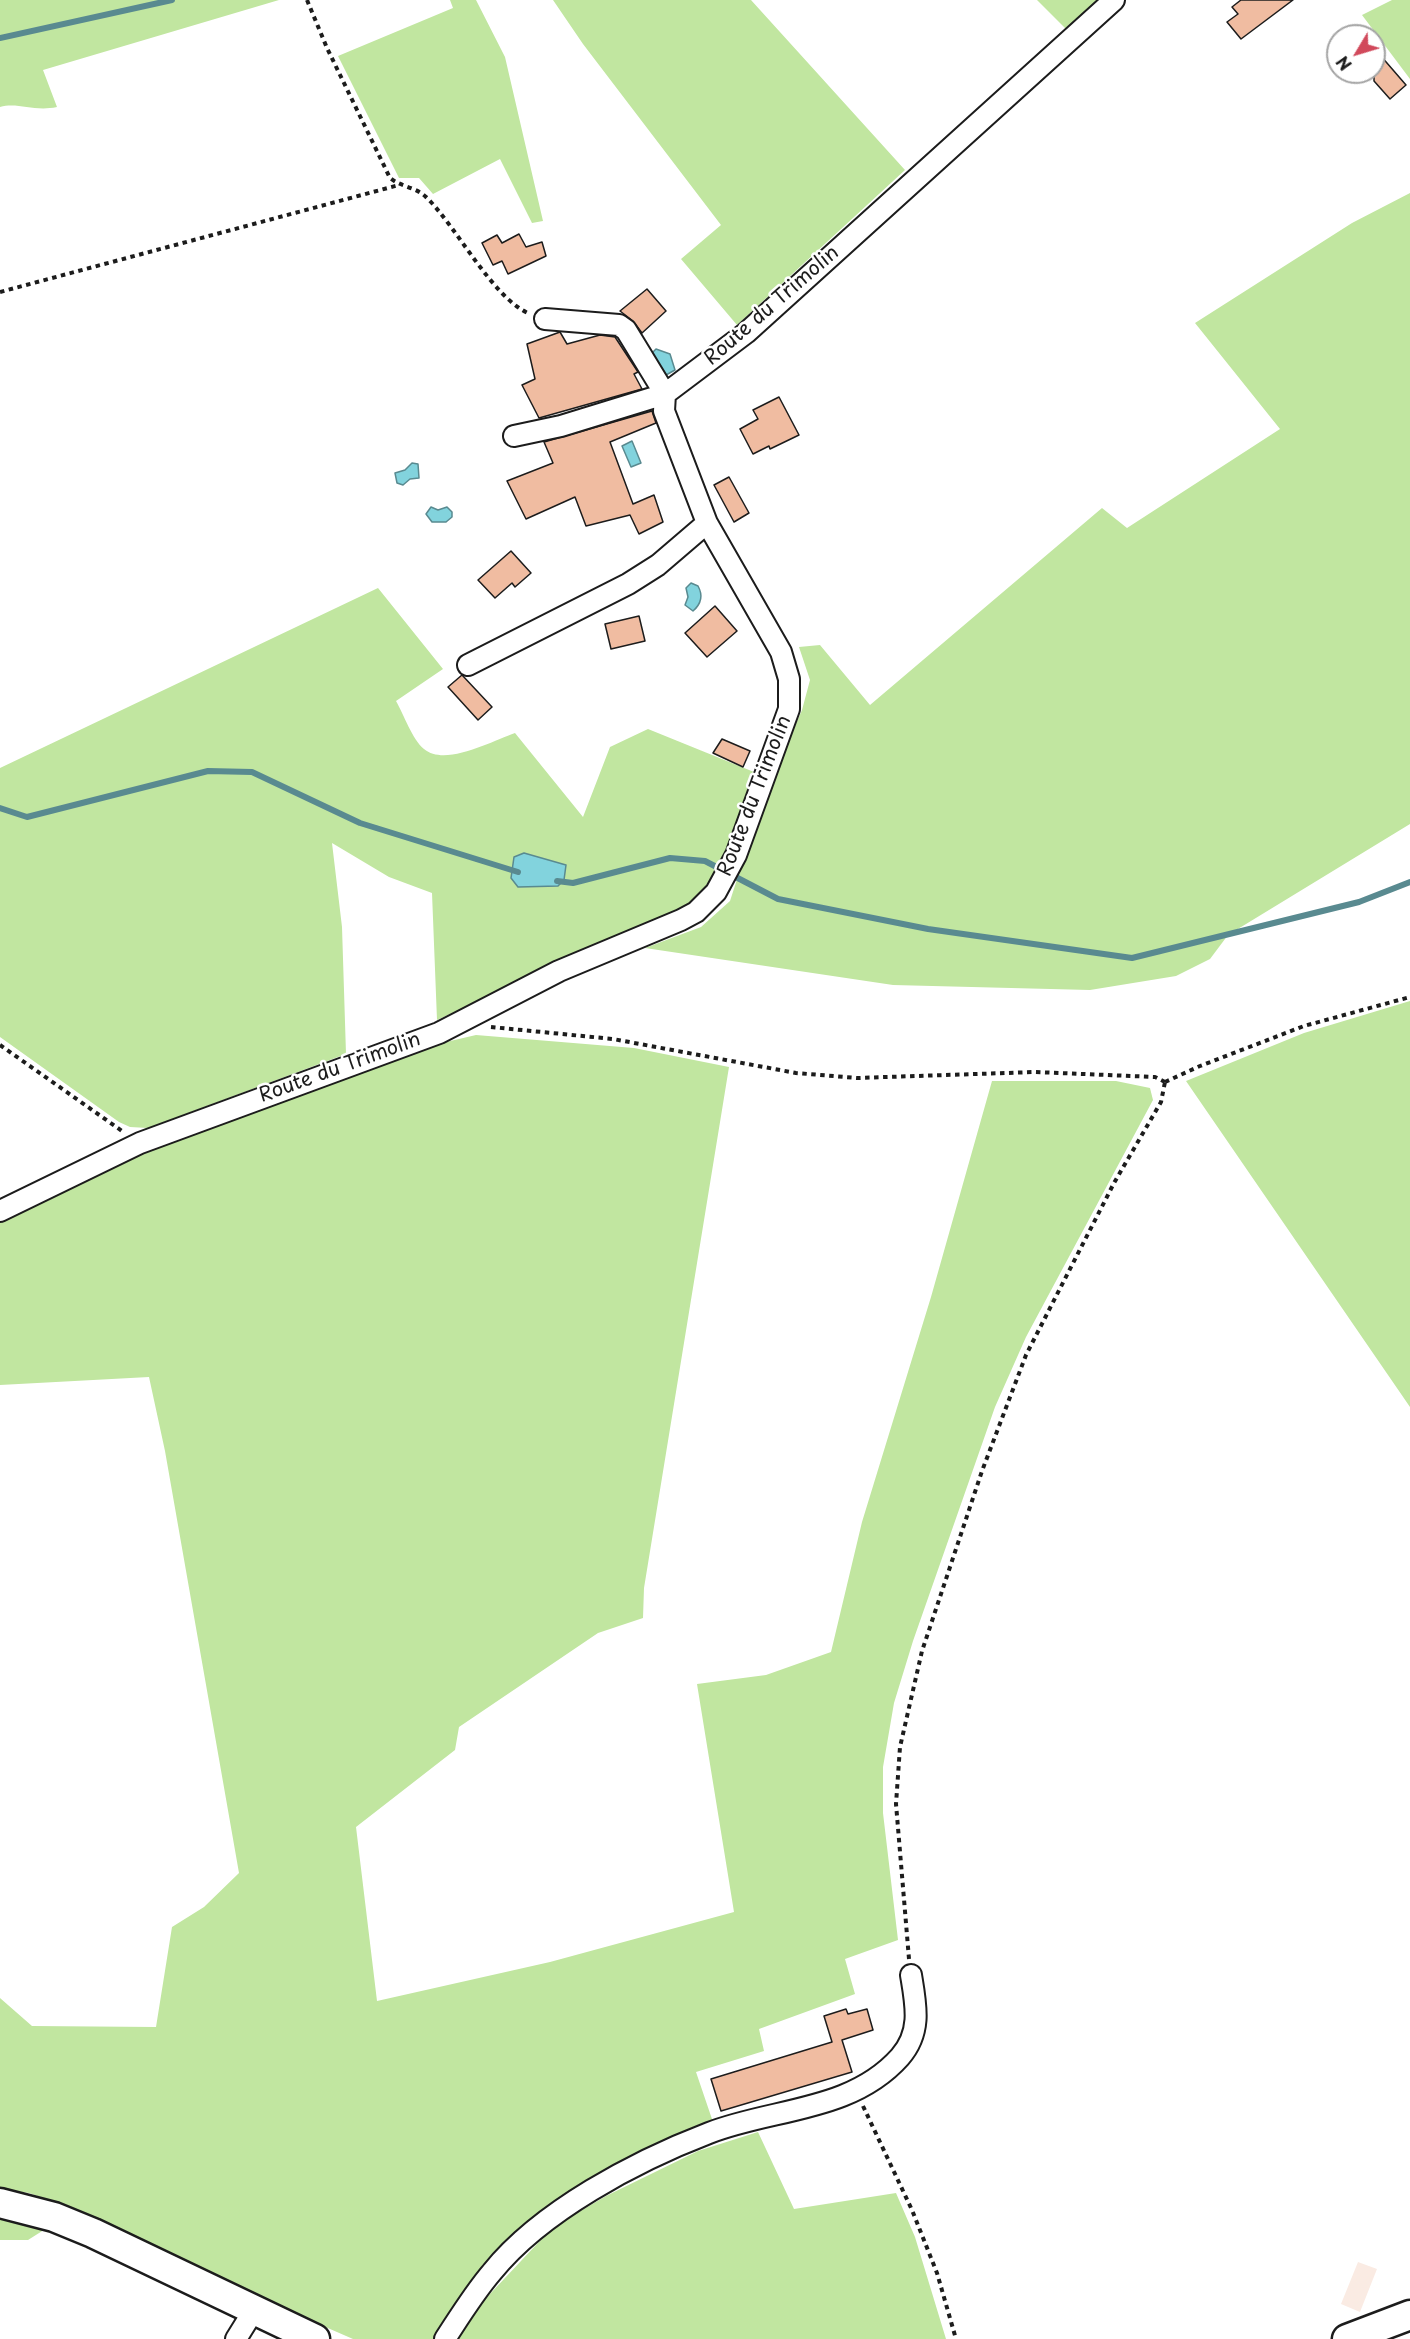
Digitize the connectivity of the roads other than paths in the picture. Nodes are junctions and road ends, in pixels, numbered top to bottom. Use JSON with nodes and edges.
{"nodes":[{"id":1,"x":1114,"y":0,"type":"edge"},
{"id":2,"x":545,"y":319,"type":"road end"},
{"id":3,"x":665,"y":394,"type":"junction"},
{"id":4,"x":514,"y":436,"type":"dead end"},
{"id":5,"x":707,"y":523,"type":"junction"},
{"id":6,"x":468,"y":665,"type":"dead end"},
{"id":7,"x":0,"y":1211,"type":"edge"},
{"id":8,"x":911,"y":1975,"type":"road end"},
{"id":9,"x":0,"y":2203,"type":"edge"},
{"id":10,"x":254,"y":2310,"type":"junction"},
{"id":11,"x":1410,"y":2315,"type":"edge"},
{"id":12,"x":236,"y":2339,"type":"edge"},
{"id":13,"x":315,"y":2339,"type":"edge"},
{"id":14,"x":445,"y":2339,"type":"edge"},
{"id":15,"x":1347,"y":2339,"type":"edge"}],
"edges":[{"from":1,"to":3,"type":"street","name":"Route du Trimolin"},
{"from":2,"to":3,"type":"street"},
{"from":3,"to":4,"type":"street"},
{"from":3,"to":5,"type":"street","name":"Route du Trimolin"},
{"from":5,"to":6,"type":"street"},
{"from":5,"to":7,"type":"street","name":"Route du Trimolin"},
{"from":8,"to":14,"type":"street"},
{"from":9,"to":10,"type":"street"},
{"from":10,"to":12,"type":"street"},
{"from":10,"to":13,"type":"street"},
{"from":11,"to":15,"type":"street"}]}
